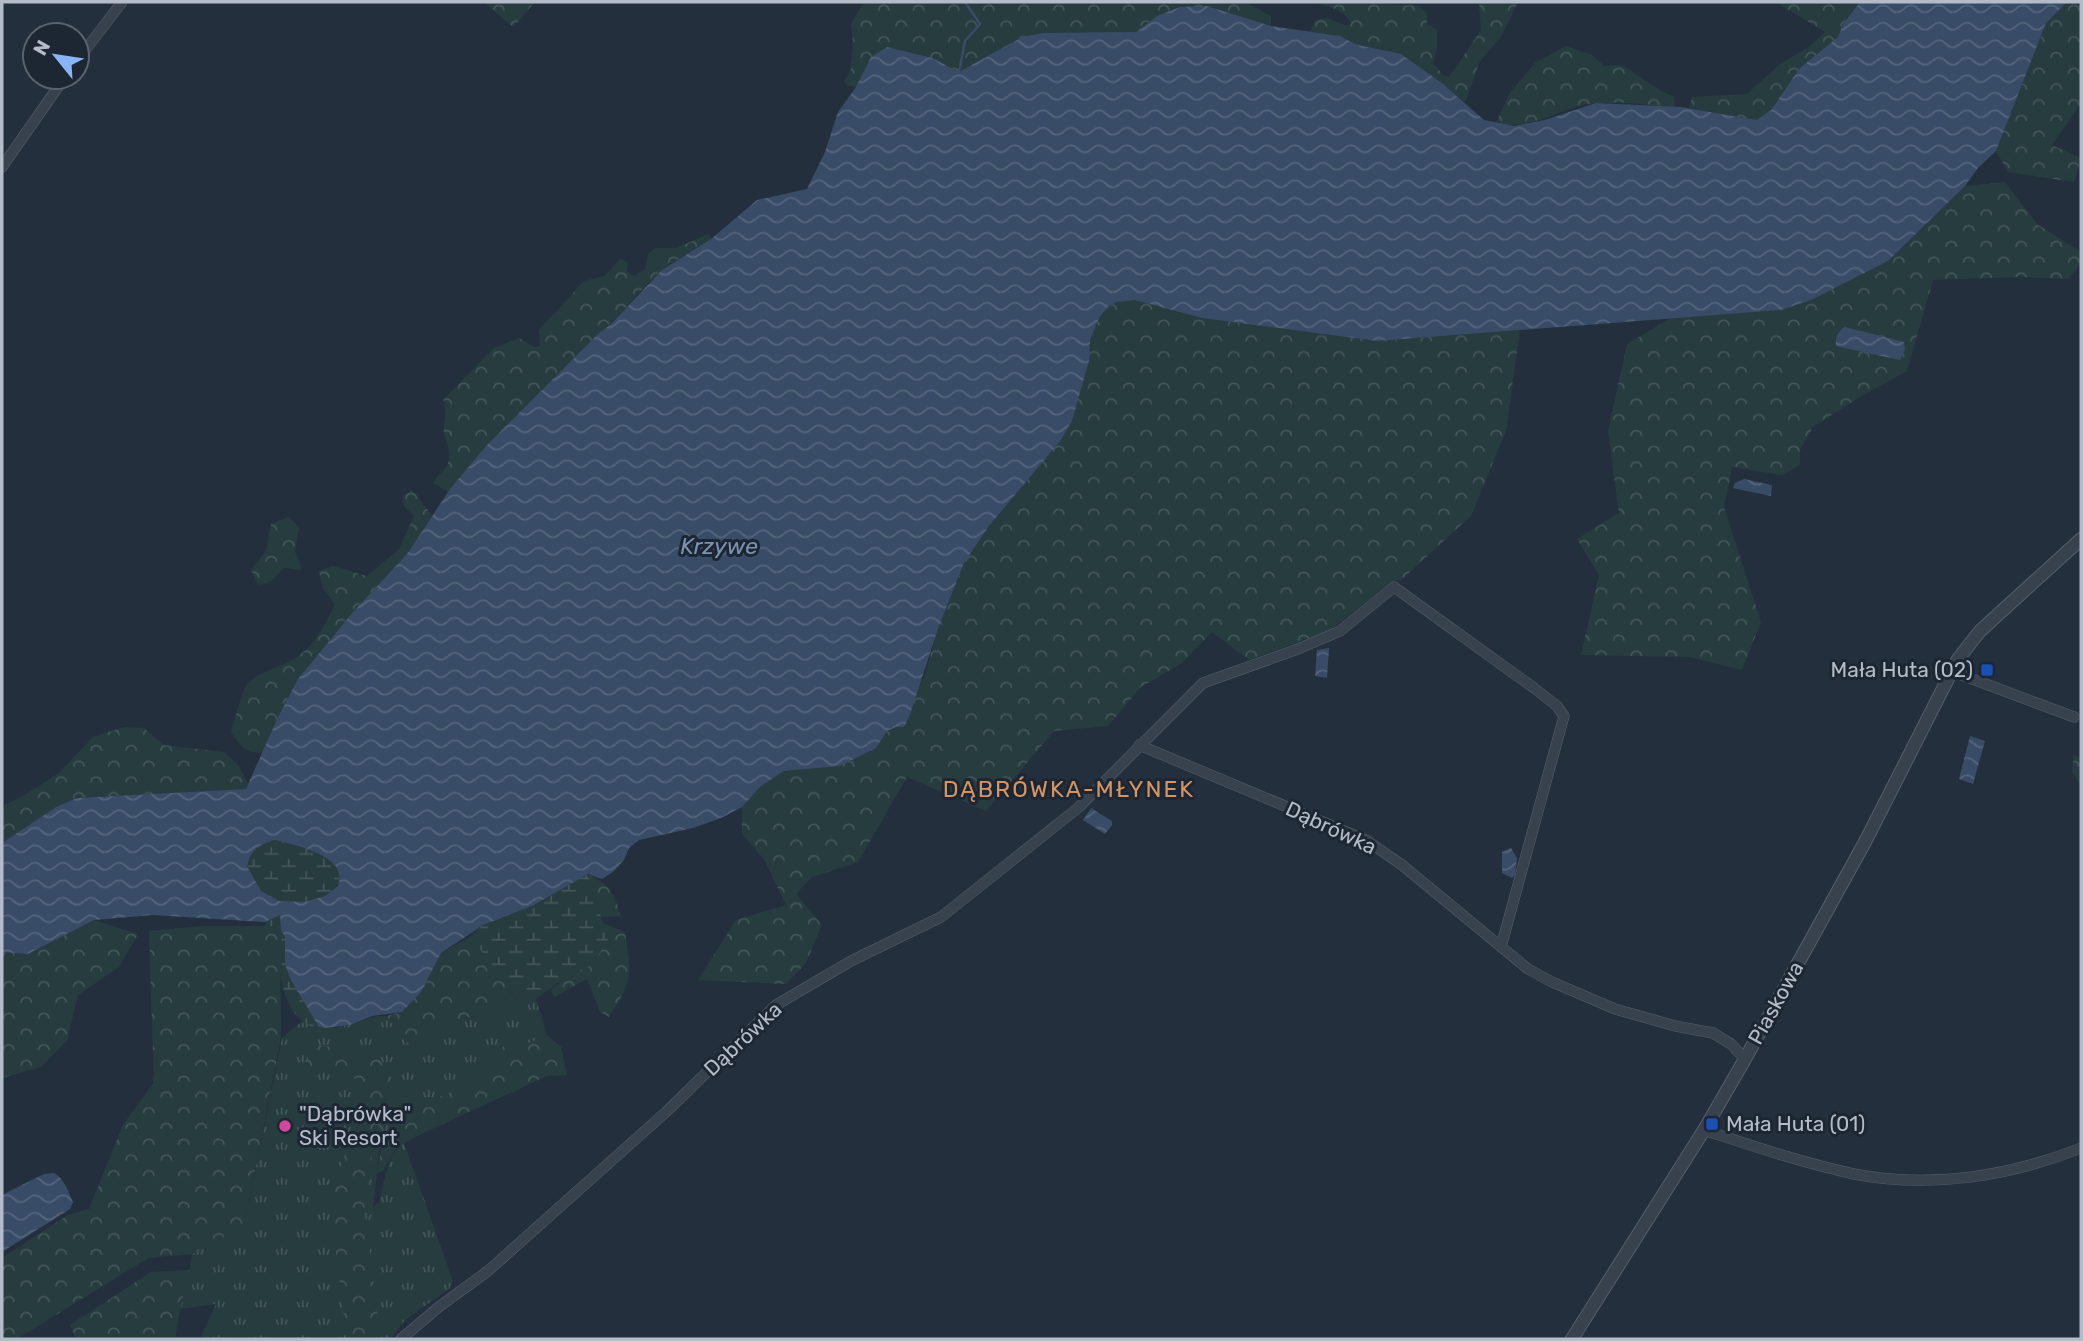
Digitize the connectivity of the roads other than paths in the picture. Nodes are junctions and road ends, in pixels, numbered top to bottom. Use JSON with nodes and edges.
{"nodes":[{"id":1,"x":122,"y":2,"type":"edge"},
{"id":2,"x":91,"y":43,"type":"edge"},
{"id":3,"x":55,"y":91,"type":"edge"},
{"id":4,"x":2,"y":167,"type":"edge"},
{"id":5,"x":2081,"y":540,"type":"edge"},
{"id":6,"x":1951,"y":671,"type":"junction"},
{"id":7,"x":2074,"y":717,"type":"dead end"},
{"id":8,"x":1139,"y":745,"type":"junction"},
{"id":9,"x":1501,"y":947,"type":"junction"},
{"id":10,"x":1745,"y":1059,"type":"junction"},
{"id":11,"x":1704,"y":1130,"type":"junction"},
{"id":12,"x":2081,"y":1148,"type":"edge"},
{"id":13,"x":401,"y":1339,"type":"edge"},
{"id":14,"x":1572,"y":1339,"type":"edge"}],
"edges":[{"from":1,"to":2,"type":"street"},
{"from":3,"to":4,"type":"street"},
{"from":5,"to":6,"type":"street","name":"Piaskowa"},
{"from":6,"to":7,"type":"street"},
{"from":6,"to":10,"type":"street","name":"Piaskowa"},
{"from":8,"to":9,"type":"street","name":"Dąbrówka"},
{"from":8,"to":9,"type":"street","name":"Dąbrówka"},
{"from":8,"to":13,"type":"street","name":"Dąbrówka"},
{"from":9,"to":10,"type":"street","name":"Dąbrówka"},
{"from":10,"to":11,"type":"street","name":"Piaskowa"},
{"from":11,"to":12,"type":"street"},
{"from":11,"to":14,"type":"street","name":"Piaskowa"}]}
